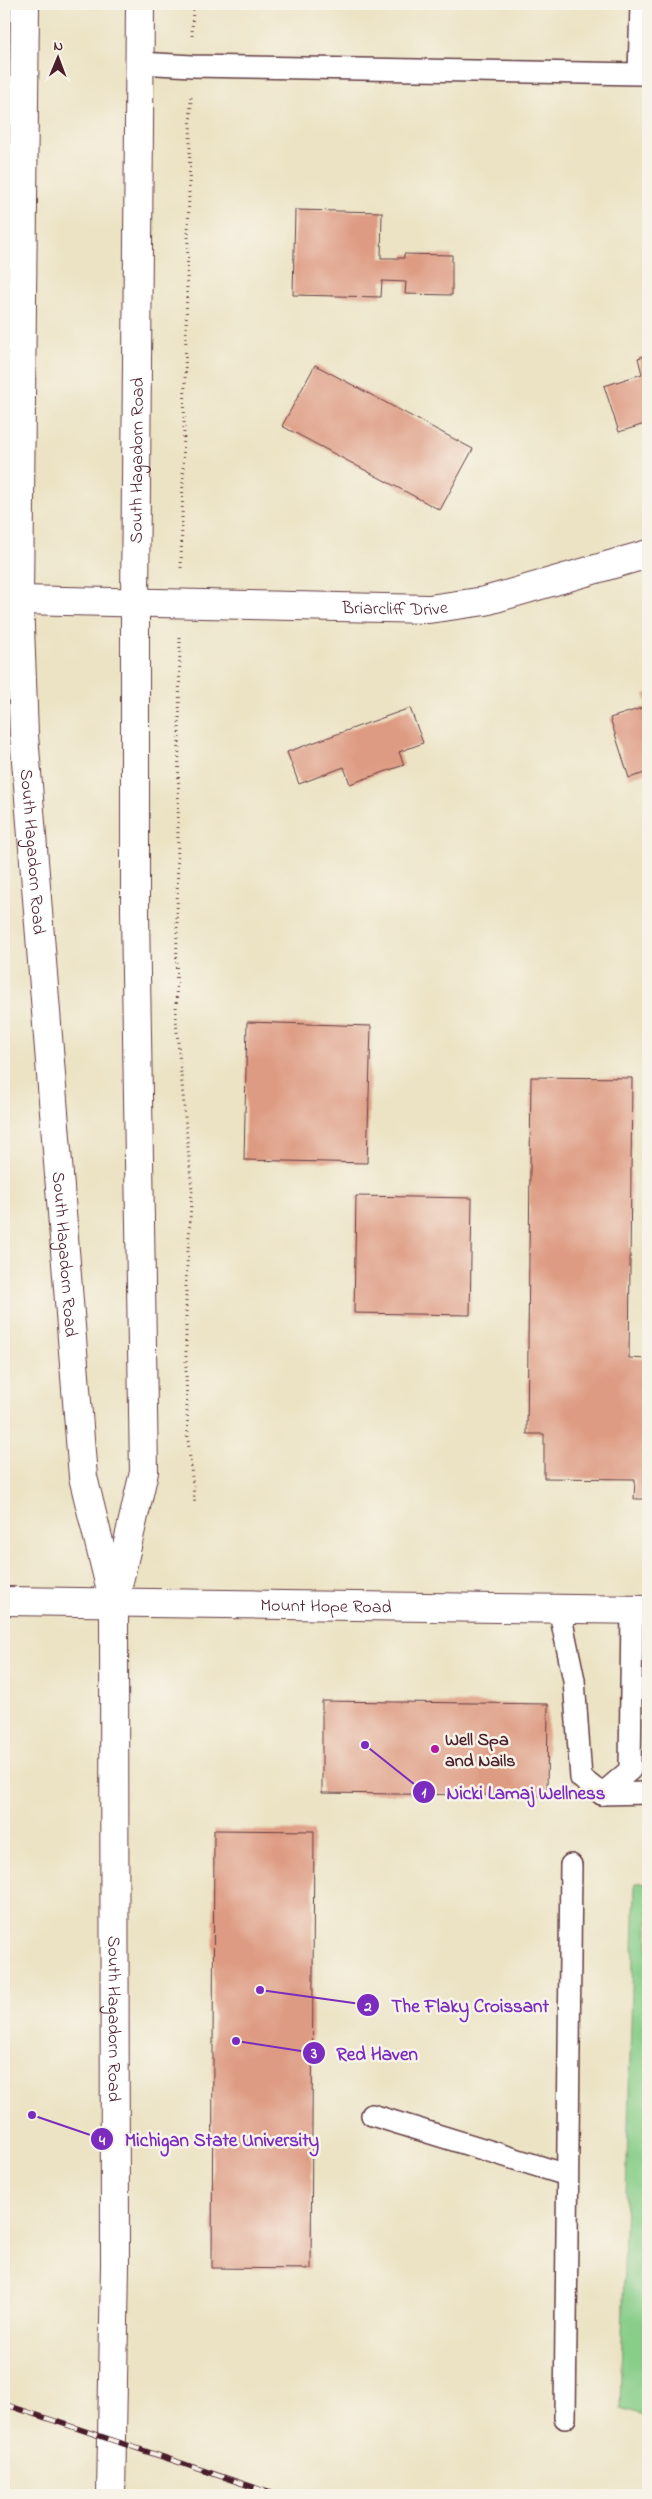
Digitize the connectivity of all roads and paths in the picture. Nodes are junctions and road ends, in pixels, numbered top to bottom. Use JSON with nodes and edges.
{"nodes":[{"id":1,"x":25,"y":4,"type":"edge"},
{"id":2,"x":140,"y":4,"type":"edge"},
{"id":3,"x":193,"y":4,"type":"edge"},
{"id":4,"x":641,"y":4,"type":"edge"},
{"id":5,"x":140,"y":63,"type":"junction"},
{"id":6,"x":192,"y":66,"type":"junction"},
{"id":7,"x":648,"y":554,"type":"edge"},
{"id":8,"x":19,"y":600,"type":"junction"},
{"id":9,"x":135,"y":603,"type":"junction"},
{"id":10,"x":180,"y":604,"type":"junction"},
{"id":11,"x":195,"y":1505,"type":"dead end"},
{"id":12,"x":4,"y":1601,"type":"edge"},
{"id":13,"x":114,"y":1602,"type":"junction"},
{"id":14,"x":559,"y":1608,"type":"junction"},
{"id":15,"x":640,"y":1610,"type":"edge"},
{"id":16,"x":648,"y":1793,"type":"edge"},
{"id":17,"x":602,"y":1794,"type":"junction"},
{"id":18,"x":571,"y":1865,"type":"dead end"},
{"id":19,"x":372,"y":2115,"type":"dead end"},
{"id":20,"x":568,"y":2175,"type":"junction"},
{"id":21,"x":565,"y":2418,"type":"dead end"},
{"id":22,"x":111,"y":2495,"type":"edge"}],
"edges":[{"from":1,"to":8,"type":"street","name":"South Hagadorn Road"},
{"from":2,"to":5,"type":"street","name":"South Hagadorn Road"},
{"from":3,"to":6,"type":"path"},
{"from":4,"to":6,"type":"lane"},
{"from":5,"to":6,"type":"lane"},
{"from":5,"to":9,"type":"street","name":"South Hagadorn Road"},
{"from":6,"to":10,"type":"path"},
{"from":7,"to":10,"type":"street","name":"Briarcliff Drive"},
{"from":8,"to":9,"type":"street","name":"Briarcliff Drive"},
{"from":8,"to":13,"type":"street","name":"South Hagadorn Road"},
{"from":9,"to":10,"type":"street","name":"Briarcliff Drive"},
{"from":9,"to":13,"type":"street","name":"South Hagadorn Road"},
{"from":10,"to":11,"type":"path"},
{"from":12,"to":13,"type":"street","name":"Mount Hope Road"},
{"from":13,"to":14,"type":"street","name":"Mount Hope Road"},
{"from":13,"to":22,"type":"street","name":"South Hagadorn Road"},
{"from":14,"to":15,"type":"street","name":"Mount Hope Road"},
{"from":14,"to":17,"type":"lane"},
{"from":15,"to":17,"type":"lane"},
{"from":16,"to":17,"type":"lane"},
{"from":18,"to":20,"type":"lane"},
{"from":19,"to":20,"type":"lane"},
{"from":20,"to":21,"type":"lane"}]}
